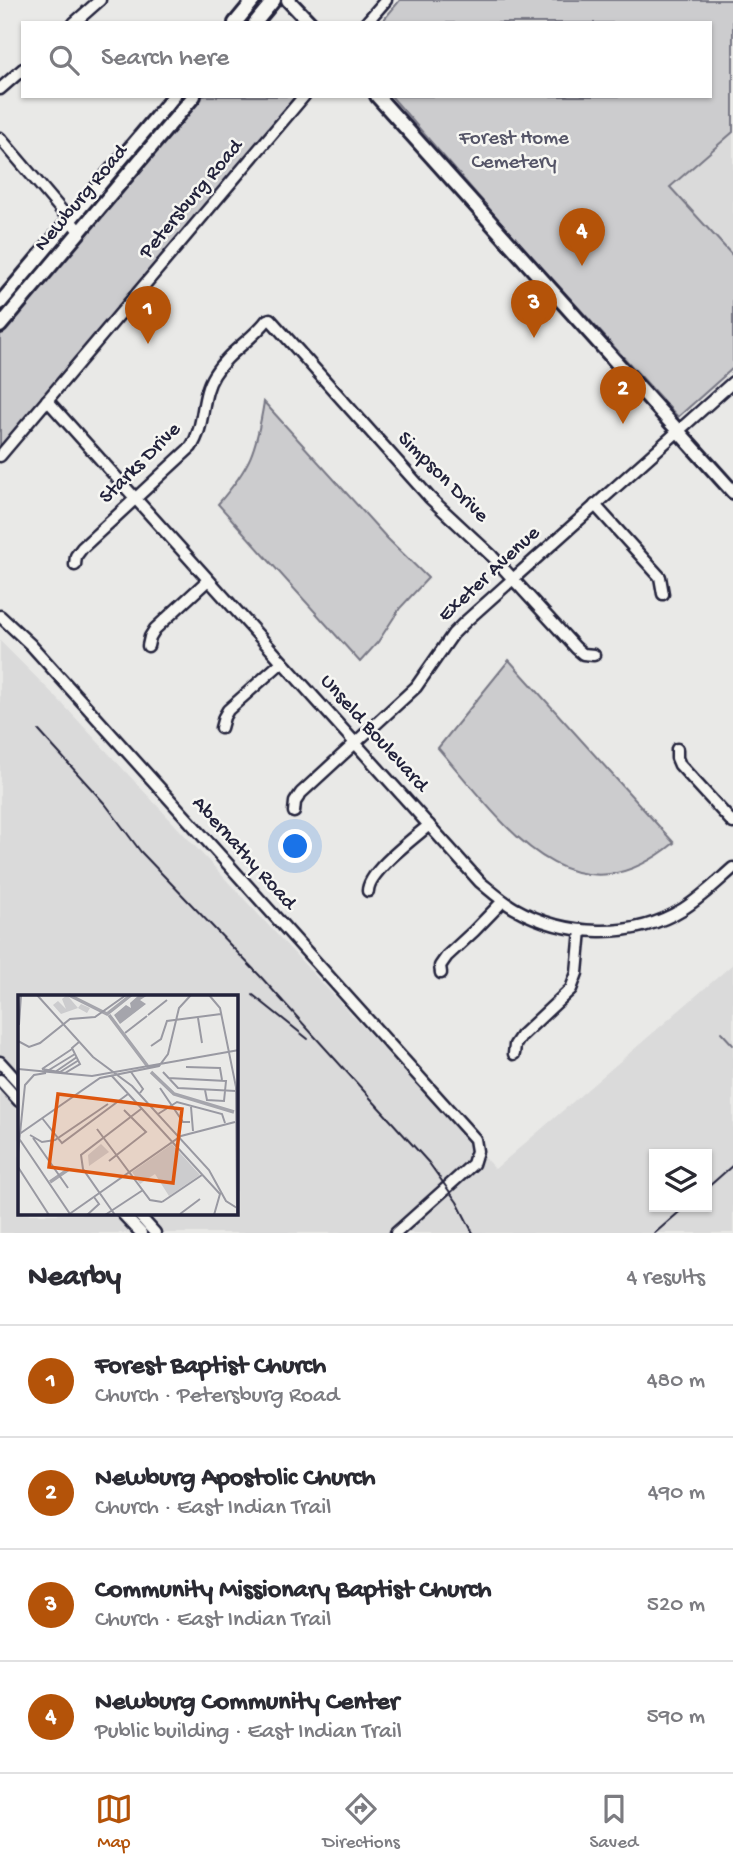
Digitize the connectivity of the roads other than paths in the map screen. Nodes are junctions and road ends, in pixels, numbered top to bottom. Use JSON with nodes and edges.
{"nodes":[{"id":1,"x":100,"y":0,"type":"edge"},
{"id":2,"x":254,"y":0,"type":"edge"},
{"id":3,"x":274,"y":0,"type":"edge"},
{"id":4,"x":288,"y":0,"type":"edge"},
{"id":5,"x":386,"y":0,"type":"edge"},
{"id":6,"x":76,"y":21,"type":"edge"},
{"id":7,"x":237,"y":21,"type":"edge"},
{"id":8,"x":257,"y":21,"type":"edge"},
{"id":9,"x":308,"y":21,"type":"edge"},
{"id":10,"x":368,"y":21,"type":"edge"},
{"id":11,"x":21,"y":71,"type":"edge"},
{"id":12,"x":0,"y":89,"type":"edge"},
{"id":13,"x":172,"y":98,"type":"edge"},
{"id":14,"x":192,"y":98,"type":"edge"},
{"id":15,"x":302,"y":98,"type":"edge"},
{"id":16,"x":379,"y":98,"type":"edge"},
{"id":17,"x":0,"y":138,"type":"edge"},
{"id":18,"x":70,"y":220,"type":"junction"},
{"id":19,"x":79,"y":231,"type":"junction"},
{"id":20,"x":0,"y":303,"type":"edge"},
{"id":21,"x":270,"y":319,"type":"joint"},
{"id":22,"x":0,"y":326,"type":"edge"},
{"id":23,"x":733,"y":382,"type":"edge"},
{"id":24,"x":47,"y":400,"type":"junction"},
{"id":25,"x":678,"y":430,"type":"junction"},
{"id":26,"x":0,"y":456,"type":"edge"},
{"id":27,"x":733,"y":492,"type":"edge"},
{"id":28,"x":136,"y":498,"type":"junction"},
{"id":29,"x":595,"y":505,"type":"junction"},
{"id":30,"x":75,"y":565,"type":"dead end"},
{"id":31,"x":513,"y":579,"type":"junction"},
{"id":32,"x":208,"y":580,"type":"junction"},
{"id":33,"x":663,"y":594,"type":"dead end"},
{"id":34,"x":0,"y":616,"type":"edge"},
{"id":35,"x":148,"y":646,"type":"dead end"},
{"id":36,"x":594,"y":655,"type":"dead end"},
{"id":37,"x":282,"y":662,"type":"junction"},
{"id":38,"x":221,"y":728,"type":"dead end"},
{"id":39,"x":355,"y":743,"type":"junction"},
{"id":40,"x":677,"y":749,"type":"dead end"},
{"id":41,"x":294,"y":812,"type":"dead end"},
{"id":42,"x":733,"y":824,"type":"edge"},
{"id":43,"x":429,"y":825,"type":"junction"},
{"id":44,"x":733,"y":868,"type":"edge"},
{"id":45,"x":368,"y":891,"type":"dead end"},
{"id":46,"x":503,"y":901,"type":"junction"},
{"id":47,"x":581,"y":930,"type":"junction"},
{"id":48,"x":441,"y":972,"type":"dead end"},
{"id":49,"x":514,"y":1054,"type":"dead end"},
{"id":50,"x":0,"y":1062,"type":"edge"},
{"id":51,"x":0,"y":1080,"type":"edge"},
{"id":52,"x":18,"y":1082,"type":"edge"},
{"id":53,"x":18,"y":1100,"type":"edge"},
{"id":54,"x":125,"y":1216,"type":"edge"},
{"id":55,"x":140,"y":1216,"type":"edge"},
{"id":56,"x":141,"y":1233,"type":"edge"},
{"id":57,"x":155,"y":1233,"type":"edge"},
{"id":58,"x":396,"y":1233,"type":"edge"}],
"edges":[{"from":1,"to":6,"type":"street"},
{"from":2,"to":7,"type":"main road"},
{"from":3,"to":8,"type":"main road"},
{"from":4,"to":9,"type":"main road"},
{"from":5,"to":10,"type":"street"},
{"from":11,"to":12,"type":"street"},
{"from":13,"to":18,"type":"main road","name":"Newburg Road"},
{"from":14,"to":19,"type":"main road","name":"Newburg Road"},
{"from":15,"to":24,"type":"street","name":"Petersburg Road"},
{"from":16,"to":25,"type":"main road"},
{"from":17,"to":18,"type":"street"},
{"from":18,"to":19,"type":"street"},
{"from":18,"to":20,"type":"main road","name":"Newburg Road"},
{"from":19,"to":22,"type":"main road","name":"Newburg Road"},
{"from":21,"to":28,"type":"street","name":"Starks Drive"},
{"from":21,"to":31,"type":"street","name":"Simpson Drive"},
{"from":23,"to":25,"type":"street","name":"Exeter Avenue"},
{"from":24,"to":26,"type":"street","name":"Petersburg Road"},
{"from":24,"to":28,"type":"street","name":"Unseld Boulevard"},
{"from":25,"to":27,"type":"main road"},
{"from":25,"to":29,"type":"street","name":"Exeter Avenue"},
{"from":28,"to":30,"type":"street","name":"Starks Drive"},
{"from":28,"to":32,"type":"street","name":"Unseld Boulevard"},
{"from":29,"to":31,"type":"street","name":"Exeter Avenue"},
{"from":29,"to":33,"type":"street"},
{"from":31,"to":36,"type":"street","name":"Simpson Drive"},
{"from":31,"to":39,"type":"street","name":"Exeter Avenue"},
{"from":32,"to":35,"type":"street"},
{"from":32,"to":37,"type":"street","name":"Unseld Boulevard"},
{"from":34,"to":58,"type":"street","name":"Abernathy Road"},
{"from":37,"to":38,"type":"street"},
{"from":37,"to":39,"type":"street","name":"Unseld Boulevard"},
{"from":39,"to":41,"type":"street","name":"Exeter Avenue"},
{"from":39,"to":43,"type":"street","name":"Unseld Boulevard"},
{"from":40,"to":42,"type":"street"},
{"from":43,"to":45,"type":"street"},
{"from":43,"to":46,"type":"street","name":"Unseld Boulevard"},
{"from":44,"to":47,"type":"street","name":"Unseld Boulevard"},
{"from":46,"to":47,"type":"street","name":"Unseld Boulevard"},
{"from":46,"to":48,"type":"street"},
{"from":47,"to":49,"type":"street"},
{"from":50,"to":52,"type":"street"},
{"from":51,"to":53,"type":"street"},
{"from":54,"to":56,"type":"street"},
{"from":55,"to":57,"type":"street"}]}
